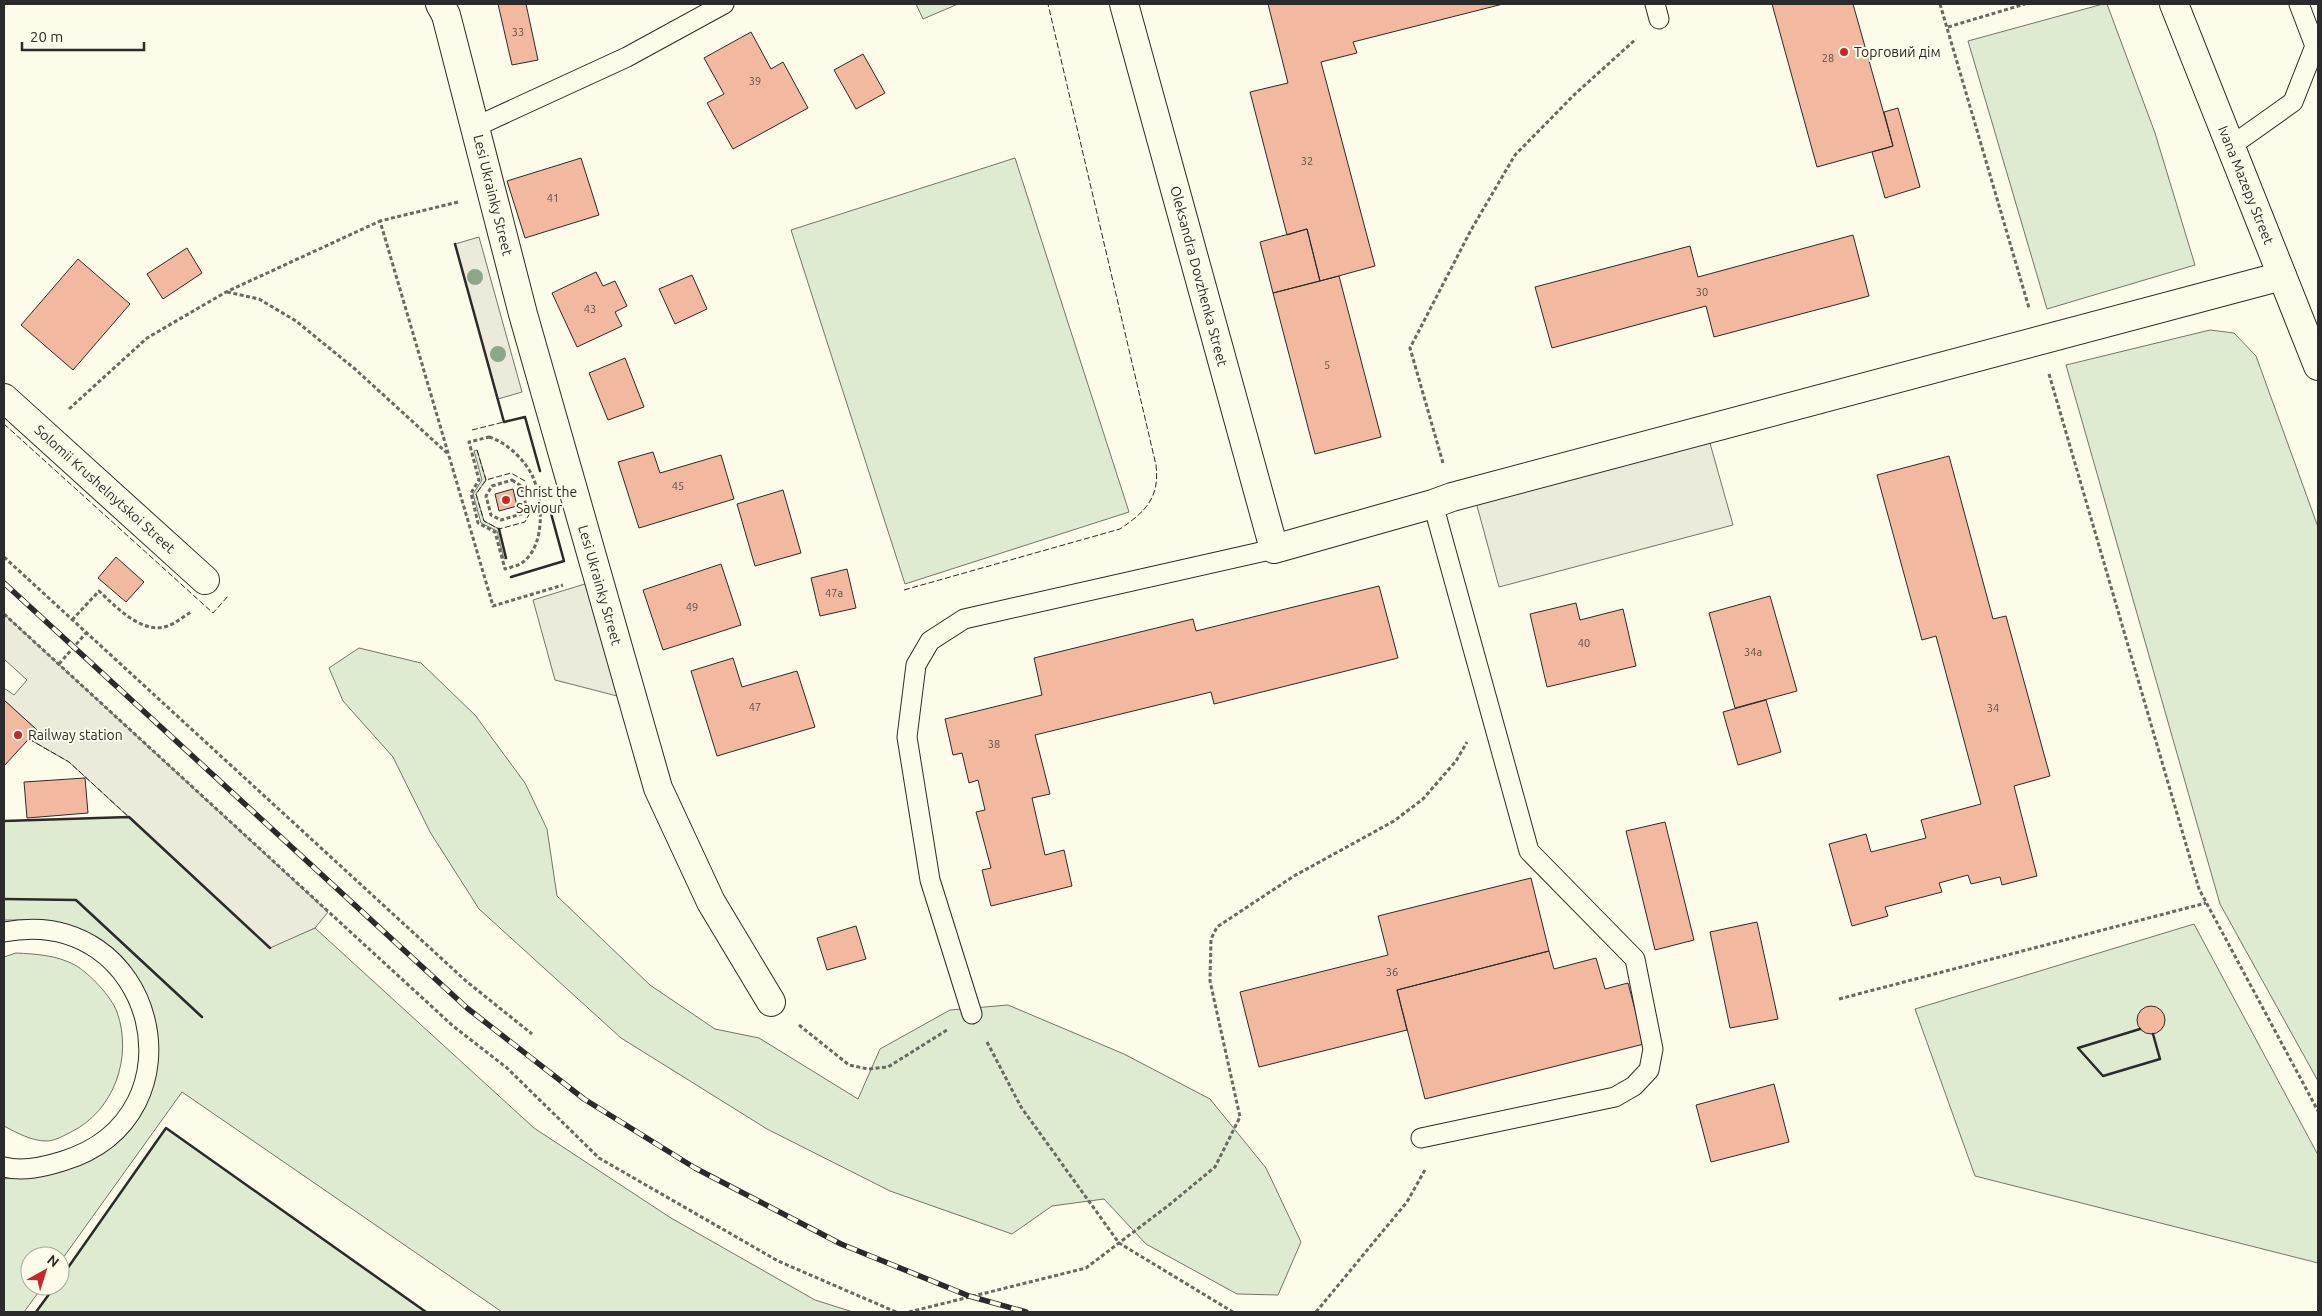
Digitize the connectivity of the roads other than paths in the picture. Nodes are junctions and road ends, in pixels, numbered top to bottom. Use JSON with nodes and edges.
{"nodes":[{"id":1,"x":440,"y":4,"type":"edge"},
{"id":2,"x":724,"y":4,"type":"edge"},
{"id":3,"x":1124,"y":4,"type":"edge"},
{"id":4,"x":2174,"y":4,"type":"edge"},
{"id":5,"x":2299,"y":4,"type":"edge"},
{"id":6,"x":475,"y":127,"type":"junction"},
{"id":7,"x":2231,"y":146,"type":"junction"},
{"id":8,"x":2282,"y":276,"type":"junction"},
{"id":9,"x":2318,"y":366,"type":"edge"},
{"id":10,"x":4,"y":398,"type":"edge"},
{"id":11,"x":1443,"y":501,"type":"junction"},
{"id":12,"x":1274,"y":549,"type":"junction"},
{"id":13,"x":205,"y":580,"type":"road end"},
{"id":14,"x":4,"y":932,"type":"edge"},
{"id":15,"x":771,"y":1002,"type":"road end"},
{"id":16,"x":972,"y":1014,"type":"road end"},
{"id":17,"x":1421,"y":1138,"type":"dead end"},
{"id":18,"x":4,"y":1167,"type":"edge"}],
"edges":[{"from":1,"to":6,"type":"street","name":"Lesi Ukrainky Street"},
{"from":2,"to":6,"type":"lane"},
{"from":3,"to":12,"type":"street","name":"Oleksandra Dovzhenka Street"},
{"from":4,"to":7,"type":"street","name":"Ivana Mazepy Street"},
{"from":5,"to":7,"type":"lane"},
{"from":6,"to":15,"type":"street","name":"Lesi Ukrainky Street"},
{"from":7,"to":8,"type":"street","name":"Ivana Mazepy Street"},
{"from":8,"to":9,"type":"street","name":"Ivana Mazepy Street"},
{"from":8,"to":11,"type":"street"},
{"from":10,"to":13,"type":"street","name":"Solomii Krushelnytskoi Street"},
{"from":11,"to":12,"type":"street"},
{"from":11,"to":17,"type":"lane"},
{"from":12,"to":16,"type":"lane"},
{"from":14,"to":18,"type":"lane"}]}
